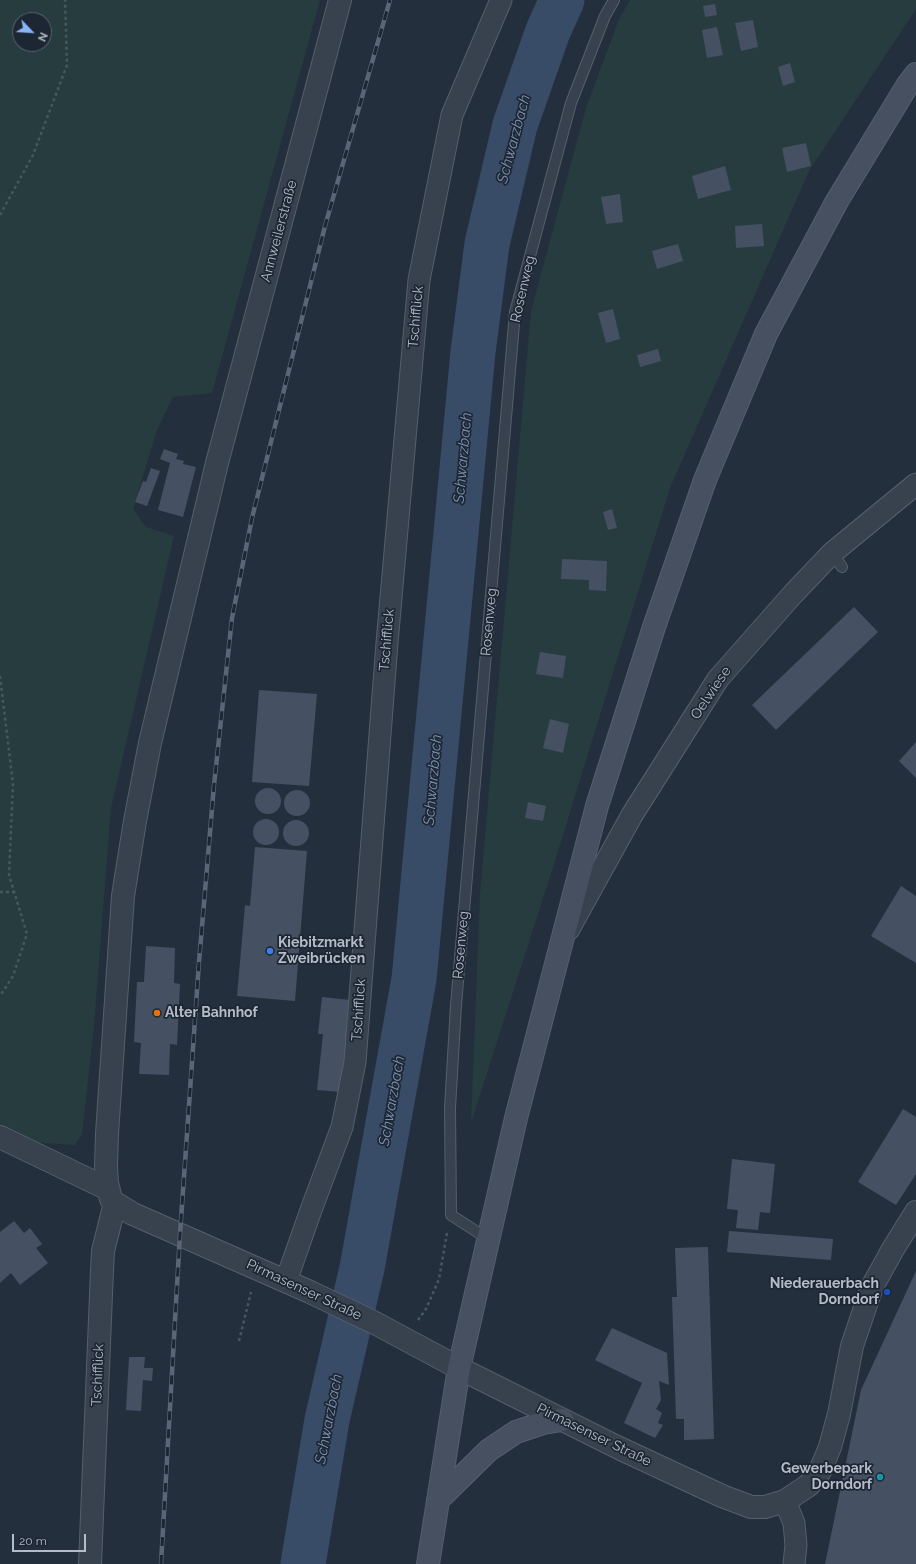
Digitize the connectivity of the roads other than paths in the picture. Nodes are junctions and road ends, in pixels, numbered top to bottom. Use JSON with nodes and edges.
{"nodes":[{"id":1,"x":340,"y":0,"type":"edge"},
{"id":2,"x":501,"y":0,"type":"edge"},
{"id":3,"x":614,"y":0,"type":"edge"},
{"id":4,"x":916,"y":74,"type":"edge"},
{"id":5,"x":217,"y":462,"type":"joint"},
{"id":6,"x":916,"y":484,"type":"edge"},
{"id":7,"x":560,"y":945,"type":"junction"},
{"id":8,"x":0,"y":1137,"type":"edge"},
{"id":9,"x":112,"y":1196,"type":"junction"},
{"id":10,"x":916,"y":1212,"type":"edge"},
{"id":11,"x":488,"y":1239,"type":"junction"},
{"id":12,"x":286,"y":1281,"type":"junction"},
{"id":13,"x":459,"y":1368,"type":"junction"},
{"id":14,"x":562,"y":1420,"type":"junction"},
{"id":15,"x":438,"y":1500,"type":"junction"},
{"id":16,"x":785,"y":1501,"type":"junction"},
{"id":17,"x":90,"y":1564,"type":"edge"},
{"id":18,"x":428,"y":1564,"type":"edge"},
{"id":19,"x":794,"y":1564,"type":"edge"}],
"edges":[{"from":1,"to":5,"type":"street","name":"Annweilerstraße"},
{"from":2,"to":12,"type":"street","name":"Tschifflick"},
{"from":3,"to":11,"type":"lane","name":"Rosenweg"},
{"from":4,"to":7,"type":"main road"},
{"from":5,"to":9,"type":"street","name":"Tschifflick"},
{"from":6,"to":7,"type":"street","name":"Oelwiese"},
{"from":7,"to":11,"type":"main road"},
{"from":8,"to":9,"type":"street"},
{"from":9,"to":12,"type":"street","name":"Pirmasenser Straße"},
{"from":9,"to":17,"type":"street","name":"Tschifflick"},
{"from":10,"to":16,"type":"street","name":"Pirmasenser Straße"},
{"from":11,"to":13,"type":"main road"},
{"from":12,"to":13,"type":"street","name":"Pirmasenser Straße"},
{"from":13,"to":14,"type":"street","name":"Pirmasenser Straße"},
{"from":13,"to":15,"type":"main road"},
{"from":14,"to":15,"type":"main road"},
{"from":14,"to":16,"type":"street","name":"Pirmasenser Straße"},
{"from":15,"to":18,"type":"main road"},
{"from":16,"to":19,"type":"street"}]}
